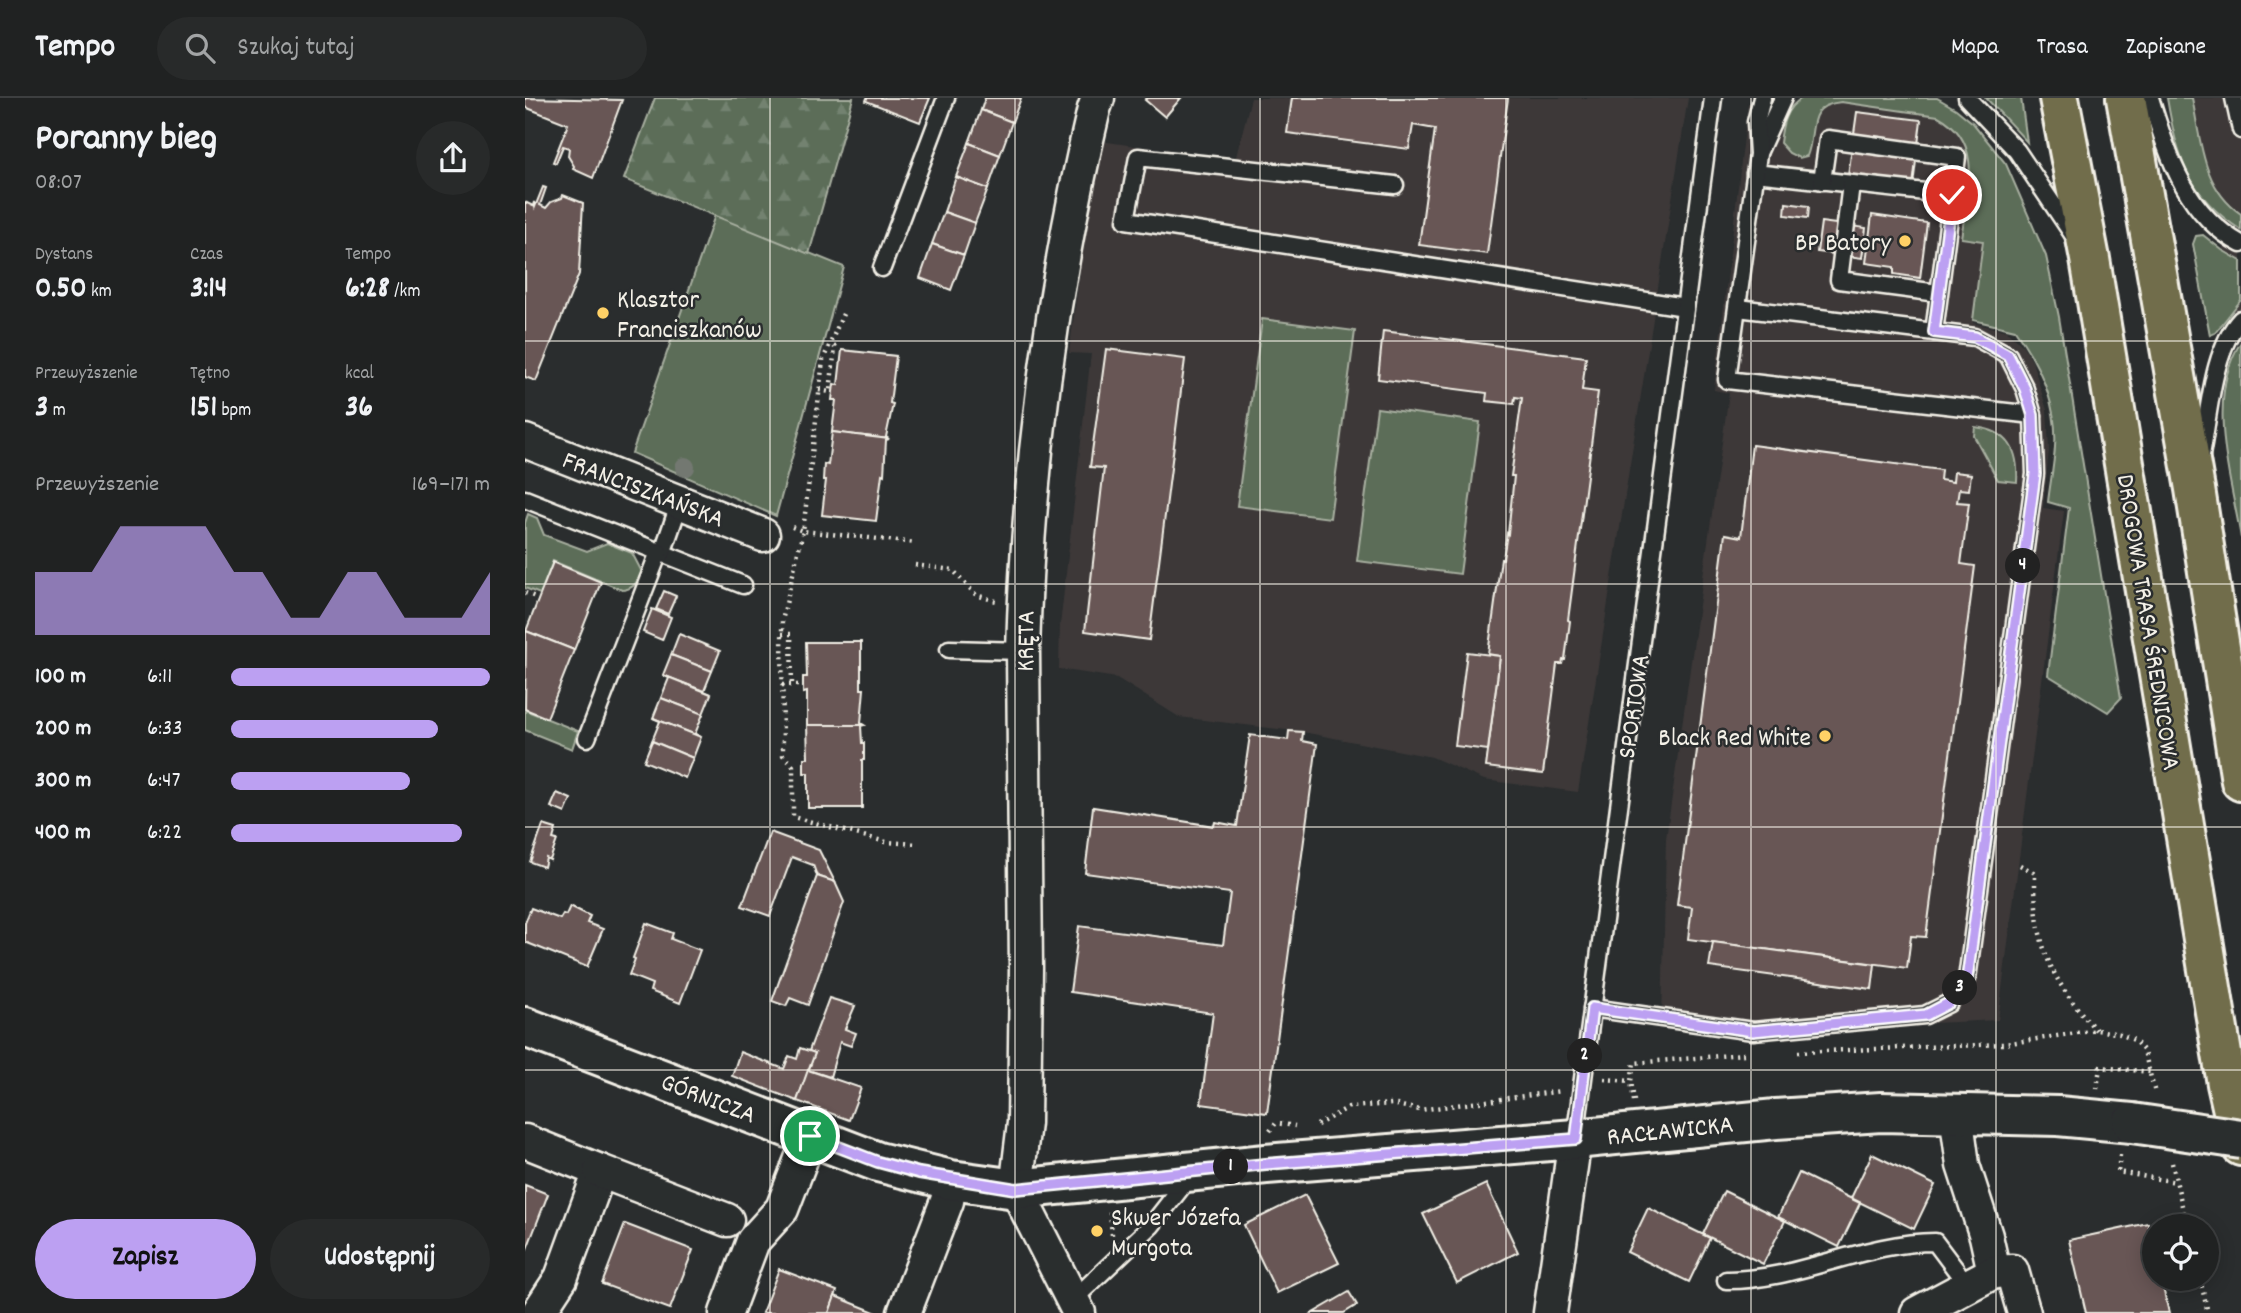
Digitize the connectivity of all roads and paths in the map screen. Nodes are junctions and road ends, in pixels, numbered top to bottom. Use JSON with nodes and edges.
{"nodes":[{"id":1,"x":946,"y":98,"type":"edge"},
{"id":2,"x":1098,"y":98,"type":"edge"},
{"id":3,"x":1713,"y":98,"type":"edge"},
{"id":4,"x":1762,"y":98,"type":"edge"},
{"id":5,"x":1783,"y":98,"type":"edge"},
{"id":6,"x":1967,"y":98,"type":"edge"},
{"id":7,"x":2059,"y":98,"type":"edge"},
{"id":8,"x":2126,"y":98,"type":"edge"},
{"id":9,"x":2150,"y":98,"type":"edge"},
{"id":10,"x":2234,"y":98,"type":"edge"},
{"id":11,"x":2241,"y":130,"type":"edge"},
{"id":12,"x":1758,"y":153,"type":"junction"},
{"id":13,"x":1755,"y":173,"type":"junction"},
{"id":14,"x":1822,"y":181,"type":"junction"},
{"id":15,"x":1851,"y":184,"type":"junction"},
{"id":16,"x":1395,"y":185,"type":"dead end"},
{"id":17,"x":1952,"y":195,"type":"junction"},
{"id":18,"x":2241,"y":244,"type":"edge"},
{"id":19,"x":2090,"y":259,"type":"junction"},
{"id":20,"x":882,"y":268,"type":"dead end"},
{"id":21,"x":1938,"y":293,"type":"junction"},
{"id":22,"x":1685,"y":307,"type":"junction"},
{"id":23,"x":1738,"y":308,"type":"junction"},
{"id":24,"x":843,"y":314,"type":"dead end"},
{"id":25,"x":2241,"y":319,"type":"edge"},
{"id":26,"x":1934,"y":332,"type":"junction"},
{"id":27,"x":830,"y":344,"type":"junction"},
{"id":28,"x":819,"y":390,"type":"junction"},
{"id":29,"x":2033,"y":415,"type":"junction"},
{"id":30,"x":525,"y":441,"type":"edge"},
{"id":31,"x":2195,"y":489,"type":"junction"},
{"id":32,"x":525,"y":499,"type":"edge"},
{"id":33,"x":680,"y":502,"type":"junction"},
{"id":34,"x":773,"y":529,"type":"joint"},
{"id":35,"x":803,"y":531,"type":"junction"},
{"id":36,"x":915,"y":544,"type":"dead end"},
{"id":37,"x":661,"y":553,"type":"junction"},
{"id":38,"x":915,"y":565,"type":"dead end"},
{"id":39,"x":743,"y":586,"type":"dead end"},
{"id":40,"x":525,"y":593,"type":"edge"},
{"id":41,"x":538,"y":598,"type":"dead end"},
{"id":42,"x":1024,"y":608,"type":"junction"},
{"id":43,"x":782,"y":634,"type":"junction"},
{"id":44,"x":949,"y":649,"type":"dead end"},
{"id":45,"x":1023,"y":651,"type":"junction"},
{"id":46,"x":782,"y":685,"type":"junction"},
{"id":47,"x":792,"y":685,"type":"junction"},
{"id":48,"x":803,"y":685,"type":"dead end"},
{"id":49,"x":587,"y":738,"type":"dead end"},
{"id":50,"x":2241,"y":781,"type":"edge"},
{"id":51,"x":917,"y":844,"type":"dead end"},
{"id":52,"x":2020,"y":865,"type":"dead end"},
{"id":53,"x":1592,"y":1008,"type":"junction"},
{"id":54,"x":525,"y":1027,"type":"edge"},
{"id":55,"x":2097,"y":1030,"type":"junction"},
{"id":56,"x":1796,"y":1052,"type":"dead end"},
{"id":57,"x":1755,"y":1054,"type":"dead end"},
{"id":58,"x":2150,"y":1072,"type":"junction"},
{"id":59,"x":1631,"y":1081,"type":"dead end"},
{"id":60,"x":1562,"y":1091,"type":"dead end"},
{"id":61,"x":2096,"y":1096,"type":"dead end"},
{"id":62,"x":1955,"y":1112,"type":"junction"},
{"id":63,"x":2136,"y":1125,"type":"junction"},
{"id":64,"x":1299,"y":1127,"type":"dead end"},
{"id":65,"x":1311,"y":1128,"type":"dead end"},
{"id":66,"x":810,"y":1136,"type":"junction"},
{"id":67,"x":1263,"y":1139,"type":"dead end"},
{"id":68,"x":1576,"y":1139,"type":"junction"},
{"id":69,"x":2241,"y":1139,"type":"edge"},
{"id":70,"x":525,"y":1141,"type":"edge"},
{"id":71,"x":2241,"y":1146,"type":"edge"},
{"id":72,"x":2170,"y":1158,"type":"dead end"},
{"id":73,"x":600,"y":1171,"type":"junction"},
{"id":74,"x":1194,"y":1171,"type":"junction"},
{"id":75,"x":951,"y":1180,"type":"junction"},
{"id":76,"x":2176,"y":1182,"type":"junction"},
{"id":77,"x":1016,"y":1189,"type":"junction"},
{"id":78,"x":1109,"y":1206,"type":"dead end"},
{"id":79,"x":2184,"y":1214,"type":"edge"},
{"id":80,"x":727,"y":1220,"type":"dead end"},
{"id":81,"x":1112,"y":1241,"type":"dead end"},
{"id":82,"x":1981,"y":1279,"type":"junction"},
{"id":83,"x":1726,"y":1280,"type":"dead end"},
{"id":84,"x":2203,"y":1291,"type":"edge"},
{"id":85,"x":1076,"y":1307,"type":"edge"},
{"id":86,"x":538,"y":1313,"type":"edge"},
{"id":87,"x":726,"y":1313,"type":"edge"},
{"id":88,"x":904,"y":1313,"type":"edge"},
{"id":89,"x":1550,"y":1313,"type":"edge"},
{"id":90,"x":1917,"y":1313,"type":"edge"},
{"id":91,"x":2024,"y":1313,"type":"edge"},
{"id":92,"x":2209,"y":1313,"type":"edge"}],
"edges":[{"from":1,"to":20,"type":"lane"},
{"from":2,"to":42,"type":"street","name":"KRĘTA"},
{"from":3,"to":22,"type":"lane","name":"SPORTOWA"},
{"from":4,"to":12,"type":"lane"},
{"from":5,"to":12,"type":"lane"},
{"from":6,"to":19,"type":"lane"},
{"from":7,"to":19,"type":"main road","name":"DROGOWA TRASA ŚREDNICOWA"},
{"from":8,"to":31,"type":"main road"},
{"from":9,"to":18,"type":"lane"},
{"from":10,"to":11,"type":"lane"},
{"from":12,"to":13,"type":"lane"},
{"from":13,"to":14,"type":"lane"},
{"from":13,"to":23,"type":"lane"},
{"from":14,"to":15,"type":"lane"},
{"from":14,"to":17,"type":"lane"},
{"from":15,"to":17,"type":"lane"},
{"from":15,"to":21,"type":"lane"},
{"from":16,"to":22,"type":"lane"},
{"from":17,"to":21,"type":"lane"},
{"from":19,"to":71,"type":"main road","name":"DROGOWA TRASA ŚREDNICOWA"},
{"from":21,"to":26,"type":"lane"},
{"from":22,"to":53,"type":"lane","name":"SPORTOWA"},
{"from":23,"to":26,"type":"lane"},
{"from":23,"to":29,"type":"lane"},
{"from":24,"to":27,"type":"path"},
{"from":25,"to":31,"type":"lane"},
{"from":26,"to":29,"type":"lane"},
{"from":27,"to":28,"type":"path"},
{"from":27,"to":28,"type":"path"},
{"from":28,"to":35,"type":"path"},
{"from":29,"to":53,"type":"lane"},
{"from":30,"to":33,"type":"street","name":"FRANCISZKAŃSKA"},
{"from":31,"to":50,"type":"main road"},
{"from":32,"to":37,"type":"lane"},
{"from":33,"to":34,"type":"street","name":"FRANCISZKAŃSKA"},
{"from":33,"to":37,"type":"lane"},
{"from":34,"to":35,"type":"path"},
{"from":35,"to":36,"type":"path"},
{"from":35,"to":43,"type":"path"},
{"from":37,"to":39,"type":"lane"},
{"from":37,"to":49,"type":"lane"},
{"from":38,"to":42,"type":"path"},
{"from":40,"to":41,"type":"path"},
{"from":42,"to":45,"type":"street","name":"KRĘTA"},
{"from":43,"to":46,"type":"path"},
{"from":43,"to":47,"type":"path"},
{"from":44,"to":45,"type":"lane"},
{"from":45,"to":77,"type":"street","name":"KRĘTA"},
{"from":46,"to":47,"type":"path"},
{"from":46,"to":51,"type":"path"},
{"from":47,"to":48,"type":"path"},
{"from":52,"to":55,"type":"path"},
{"from":53,"to":68,"type":"lane","name":"SPORTOWA"},
{"from":54,"to":66,"type":"street","name":"GÓRNICZA"},
{"from":55,"to":56,"type":"path"},
{"from":55,"to":58,"type":"path"},
{"from":57,"to":59,"type":"path"},
{"from":58,"to":61,"type":"path"},
{"from":58,"to":63,"type":"path"},
{"from":60,"to":65,"type":"path"},
{"from":62,"to":63,"type":"street","name":"RACŁAWICKA"},
{"from":62,"to":68,"type":"street","name":"RACŁAWICKA"},
{"from":62,"to":82,"type":"street"},
{"from":63,"to":69,"type":"street","name":"RACŁAWICKA","bridge":true},
{"from":63,"to":76,"type":"path"},
{"from":64,"to":67,"type":"path"},
{"from":66,"to":75,"type":"street","name":"GÓRNICZA"},
{"from":66,"to":87,"type":"street"},
{"from":68,"to":74,"type":"street","name":"RACŁAWICKA"},
{"from":68,"to":89,"type":"street","name":"SPORTOWA"},
{"from":70,"to":73,"type":"street"},
{"from":72,"to":76,"type":"path"},
{"from":73,"to":80,"type":"street"},
{"from":73,"to":86,"type":"street"},
{"from":74,"to":77,"type":"street","name":"RACŁAWICKA"},
{"from":74,"to":85,"type":"lane"},
{"from":75,"to":77,"type":"street","name":"GÓRNICZA"},
{"from":75,"to":88,"type":"street"},
{"from":76,"to":79,"type":"path"},
{"from":77,"to":85,"type":"street"},
{"from":78,"to":81,"type":"path"},
{"from":82,"to":83,"type":"lane"},
{"from":82,"to":90,"type":"street"},
{"from":82,"to":91,"type":"street"},
{"from":84,"to":92,"type":"path"}]}
